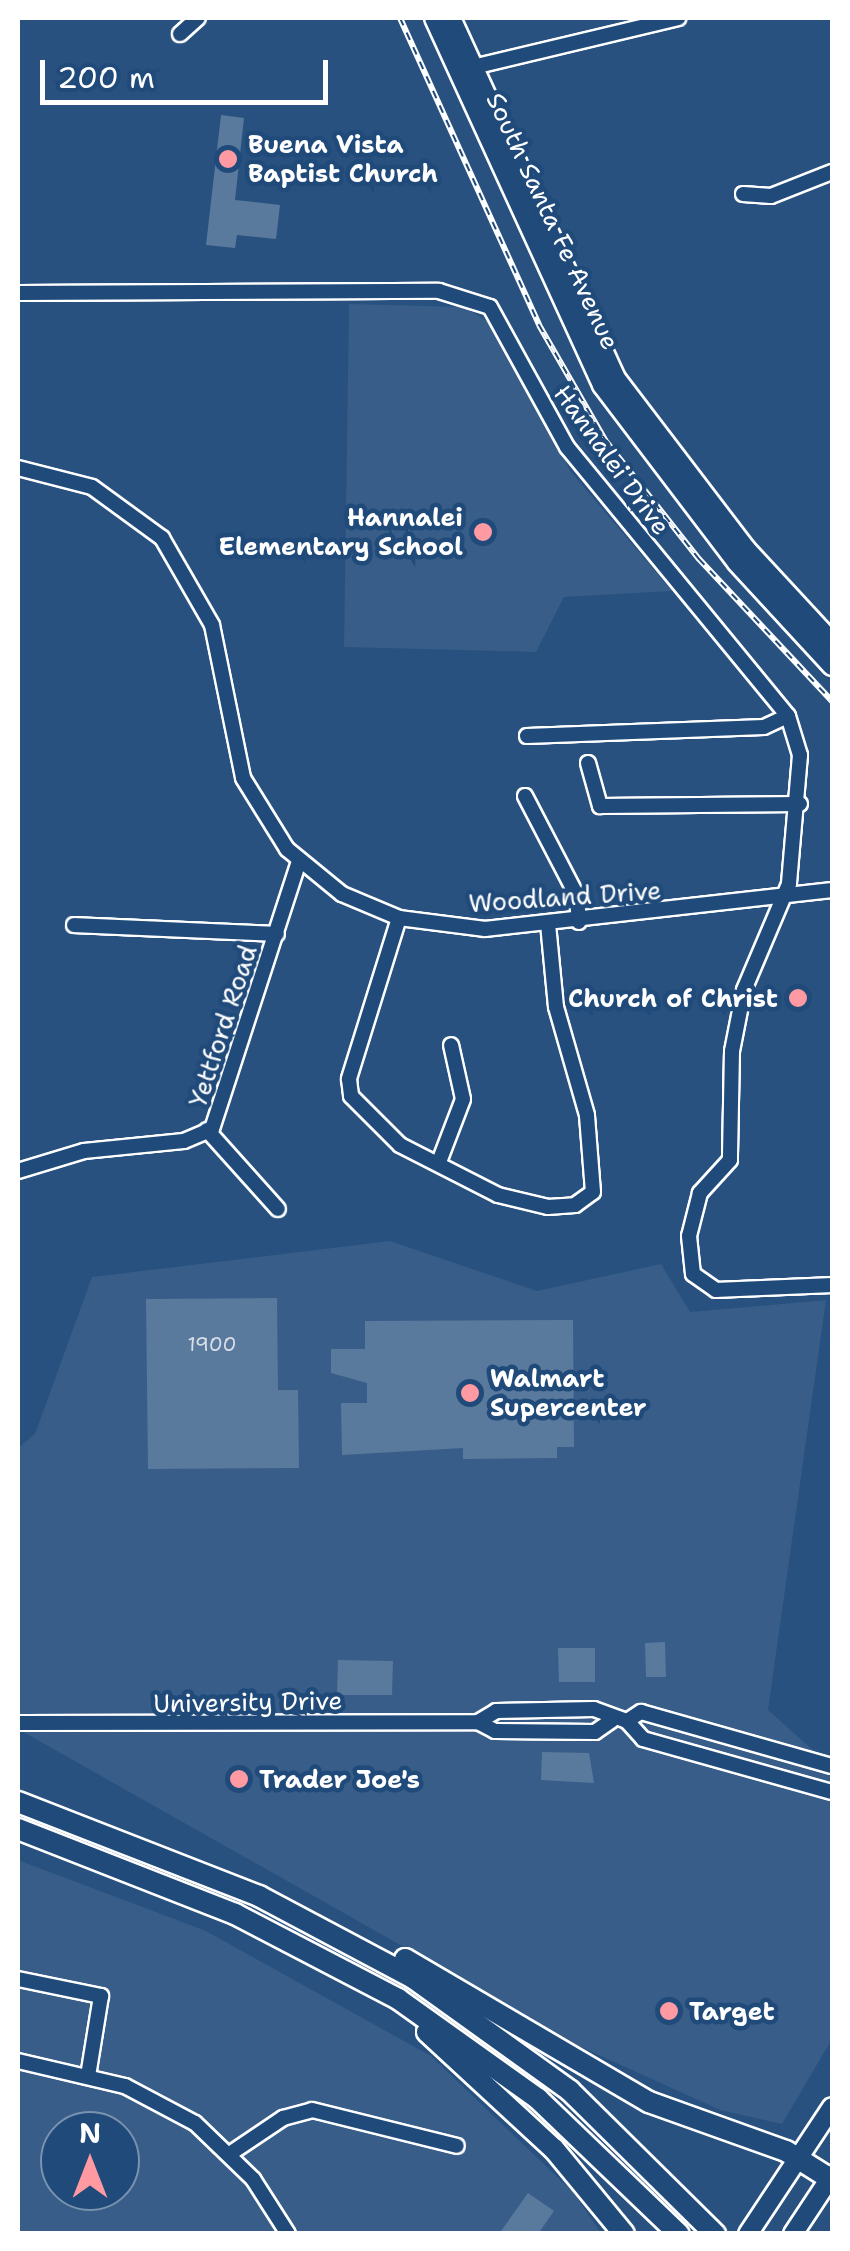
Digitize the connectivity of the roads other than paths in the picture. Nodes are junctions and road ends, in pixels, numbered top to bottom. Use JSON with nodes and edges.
{"nodes":[{"id":1,"x":198,"y":18,"type":"edge"},
{"id":2,"x":434,"y":18,"type":"edge"},
{"id":3,"x":452,"y":18,"type":"edge"},
{"id":4,"x":678,"y":18,"type":"edge"},
{"id":5,"x":180,"y":34,"type":"dead end"},
{"id":6,"x":474,"y":68,"type":"junction"},
{"id":7,"x":832,"y":172,"type":"edge"},
{"id":8,"x":743,"y":194,"type":"dead end"},
{"id":9,"x":18,"y":293,"type":"edge"},
{"id":10,"x":18,"y":468,"type":"edge"},
{"id":11,"x":832,"y":642,"type":"edge"},
{"id":12,"x":832,"y":666,"type":"edge"},
{"id":13,"x":788,"y":716,"type":"junction"},
{"id":14,"x":528,"y":736,"type":"dead end"},
{"id":15,"x":588,"y":763,"type":"dead end"},
{"id":16,"x":525,"y":796,"type":"dead end"},
{"id":17,"x":800,"y":804,"type":"junction"},
{"id":18,"x":299,"y":861,"type":"junction"},
{"id":19,"x":832,"y":890,"type":"edge"},
{"id":20,"x":785,"y":899,"type":"junction"},
{"id":21,"x":398,"y":918,"type":"junction"},
{"id":22,"x":579,"y":922,"type":"junction"},
{"id":23,"x":74,"y":924,"type":"dead end"},
{"id":24,"x":548,"y":924,"type":"junction"},
{"id":25,"x":277,"y":934,"type":"junction"},
{"id":26,"x":451,"y":1044,"type":"dead end"},
{"id":27,"x":207,"y":1130,"type":"junction"},
{"id":28,"x":439,"y":1162,"type":"junction"},
{"id":29,"x":18,"y":1171,"type":"edge"},
{"id":30,"x":278,"y":1209,"type":"dead end"},
{"id":31,"x":832,"y":1285,"type":"edge"},
{"id":32,"x":619,"y":1720,"type":"junction"},
{"id":33,"x":478,"y":1722,"type":"junction"},
{"id":34,"x":18,"y":1723,"type":"edge"},
{"id":35,"x":832,"y":1766,"type":"edge"},
{"id":36,"x":832,"y":1792,"type":"edge"},
{"id":37,"x":18,"y":1802,"type":"edge"},
{"id":38,"x":18,"y":1829,"type":"edge"},
{"id":39,"x":277,"y":1905,"type":"junction"},
{"id":40,"x":18,"y":1980,"type":"edge"},
{"id":41,"x":398,"y":1999,"type":"junction"},
{"id":42,"x":18,"y":2062,"type":"edge"},
{"id":43,"x":88,"y":2076,"type":"junction"},
{"id":44,"x":832,"y":2107,"type":"edge"},
{"id":45,"x":457,"y":2146,"type":"dead end"},
{"id":46,"x":230,"y":2153,"type":"junction"},
{"id":47,"x":798,"y":2160,"type":"junction"},
{"id":48,"x":832,"y":2178,"type":"edge"},
{"id":49,"x":715,"y":2233,"type":"edge"},
{"id":50,"x":288,"y":2234,"type":"edge"},
{"id":51,"x":624,"y":2234,"type":"edge"},
{"id":52,"x":680,"y":2234,"type":"edge"},
{"id":53,"x":748,"y":2234,"type":"edge"},
{"id":54,"x":793,"y":2234,"type":"edge"}],
"edges":[{"from":1,"to":5,"type":"street"},
{"from":2,"to":12,"type":"main road","name":"South Santa Fe Avenue"},
{"from":3,"to":6,"type":"main road","name":"South Santa Fe Avenue"},
{"from":4,"to":6,"type":"street"},
{"from":6,"to":11,"type":"main road","name":"South Santa Fe Avenue"},
{"from":7,"to":8,"type":"street"},
{"from":9,"to":13,"type":"street","name":"Hannalei Drive"},
{"from":10,"to":18,"type":"street","name":"Woodland Drive"},
{"from":13,"to":14,"type":"street"},
{"from":13,"to":17,"type":"street","name":"Hannalei Drive"},
{"from":15,"to":17,"type":"street"},
{"from":16,"to":22,"type":"street"},
{"from":17,"to":20,"type":"street","name":"Hannalei Drive"},
{"from":18,"to":21,"type":"street","name":"Woodland Drive"},
{"from":18,"to":25,"type":"street","name":"Yettford Road"},
{"from":19,"to":20,"type":"street","name":"Woodland Drive"},
{"from":20,"to":22,"type":"street","name":"Woodland Drive"},
{"from":20,"to":31,"type":"street","name":"Hannalei Drive"},
{"from":21,"to":24,"type":"street","name":"Woodland Drive"},
{"from":21,"to":28,"type":"street"},
{"from":22,"to":24,"type":"street","name":"Woodland Drive"},
{"from":23,"to":25,"type":"street"},
{"from":24,"to":28,"type":"street"},
{"from":25,"to":27,"type":"street","name":"Yettford Road"},
{"from":26,"to":28,"type":"street"},
{"from":27,"to":29,"type":"street","name":"Yettford Road"},
{"from":27,"to":30,"type":"street"},
{"from":32,"to":33,"type":"street","name":"University Drive"},
{"from":32,"to":33,"type":"street","name":"University Drive"},
{"from":32,"to":35,"type":"street","name":"University Drive"},
{"from":32,"to":36,"type":"street","name":"University Drive"},
{"from":33,"to":34,"type":"street","name":"University Drive"},
{"from":37,"to":39,"type":"highway"},
{"from":38,"to":41,"type":"highway"},
{"from":39,"to":47,"type":"highway"},
{"from":39,"to":49,"type":"highway"},
{"from":40,"to":43,"type":"street"},
{"from":41,"to":51,"type":"highway"},
{"from":41,"to":52,"type":"highway"},
{"from":42,"to":43,"type":"street"},
{"from":43,"to":46,"type":"street"},
{"from":44,"to":47,"type":"main road"},
{"from":45,"to":46,"type":"street"},
{"from":46,"to":50,"type":"street"},
{"from":47,"to":48,"type":"highway"},
{"from":47,"to":53,"type":"main road"},
{"from":48,"to":54,"type":"main road"}]}
